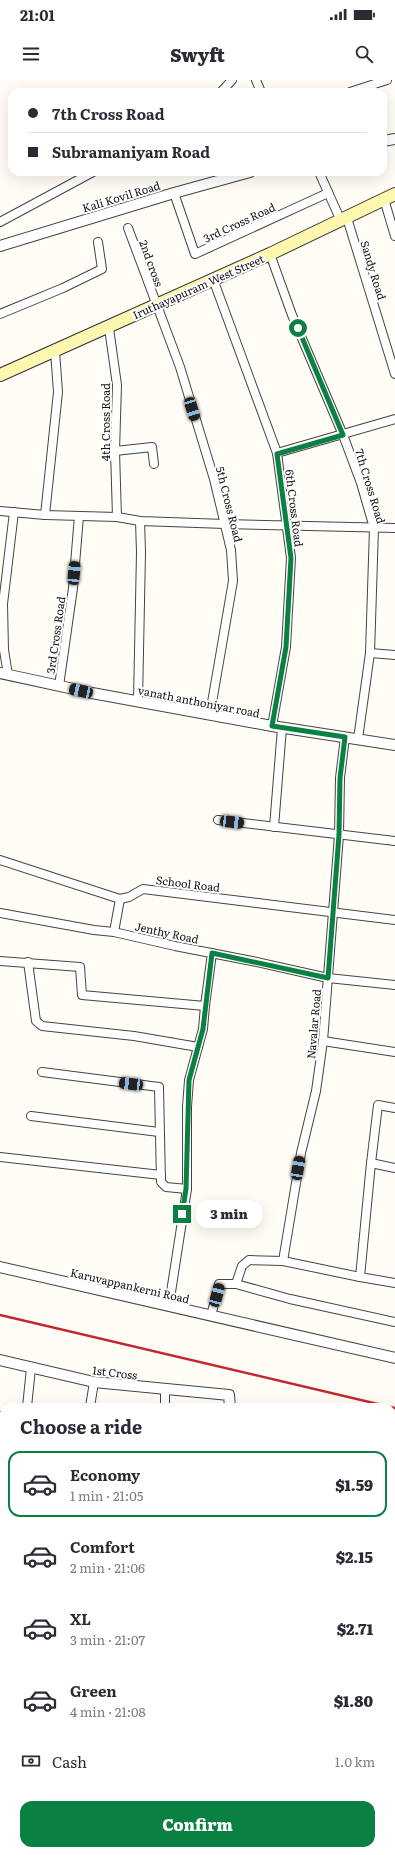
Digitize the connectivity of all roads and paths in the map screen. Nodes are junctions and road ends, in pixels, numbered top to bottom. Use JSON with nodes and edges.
{"nodes":[{"id":1,"x":232,"y":80,"type":"edge"},
{"id":2,"x":387,"y":80,"type":"edge"},
{"id":3,"x":225,"y":88,"type":"edge"},
{"id":4,"x":362,"y":88,"type":"edge"},
{"id":5,"x":86,"y":176,"type":"edge"},
{"id":6,"x":236,"y":176,"type":"edge"},
{"id":7,"x":322,"y":176,"type":"edge"},
{"id":8,"x":174,"y":193,"type":"junction"},
{"id":9,"x":328,"y":193,"type":"junction"},
{"id":10,"x":395,"y":194,"type":"edge"},
{"id":11,"x":384,"y":199,"type":"junction"},
{"id":12,"x":344,"y":219,"type":"junction"},
{"id":13,"x":0,"y":222,"type":"edge"},
{"id":14,"x":128,"y":228,"type":"dead end"},
{"id":15,"x":395,"y":236,"type":"edge"},
{"id":16,"x":98,"y":242,"type":"dead end"},
{"id":17,"x":0,"y":246,"type":"edge"},
{"id":18,"x":270,"y":254,"type":"junction"},
{"id":19,"x":213,"y":280,"type":"junction"},
{"id":20,"x":155,"y":305,"type":"junction"},
{"id":21,"x":0,"y":314,"type":"edge"},
{"id":22,"x":109,"y":328,"type":"junction"},
{"id":23,"x":55,"y":351,"type":"junction"},
{"id":24,"x":395,"y":374,"type":"edge"},
{"id":25,"x":0,"y":375,"type":"edge"},
{"id":26,"x":395,"y":419,"type":"edge"},
{"id":27,"x":343,"y":435,"type":"junction"},
{"id":28,"x":115,"y":451,"type":"junction"},
{"id":29,"x":277,"y":454,"type":"junction"},
{"id":30,"x":154,"y":464,"type":"dead end"},
{"id":31,"x":0,"y":511,"type":"edge"},
{"id":32,"x":14,"y":512,"type":"junction"},
{"id":33,"x":45,"y":515,"type":"junction"},
{"id":34,"x":79,"y":516,"type":"junction"},
{"id":35,"x":117,"y":517,"type":"junction"},
{"id":36,"x":140,"y":521,"type":"junction"},
{"id":37,"x":225,"y":524,"type":"junction"},
{"id":38,"x":286,"y":526,"type":"junction"},
{"id":39,"x":374,"y":528,"type":"junction"},
{"id":40,"x":395,"y":528,"type":"edge"},
{"id":41,"x":370,"y":653,"type":"junction"},
{"id":42,"x":395,"y":655,"type":"edge"},
{"id":43,"x":4,"y":674,"type":"edge"},
{"id":44,"x":59,"y":686,"type":"junction"},
{"id":45,"x":138,"y":701,"type":"junction"},
{"id":46,"x":210,"y":714,"type":"junction"},
{"id":47,"x":277,"y":727,"type":"junction"},
{"id":48,"x":345,"y":737,"type":"junction"},
{"id":49,"x":358,"y":739,"type":"junction"},
{"id":50,"x":395,"y":745,"type":"edge"},
{"id":51,"x":218,"y":820,"type":"dead end"},
{"id":52,"x":274,"y":827,"type":"junction"},
{"id":53,"x":339,"y":835,"type":"junction"},
{"id":54,"x":395,"y":841,"type":"edge"},
{"id":55,"x":0,"y":860,"type":"edge"},
{"id":56,"x":120,"y":899,"type":"junction"},
{"id":57,"x":0,"y":913,"type":"edge"},
{"id":58,"x":333,"y":913,"type":"junction"},
{"id":59,"x":395,"y":920,"type":"edge"},
{"id":60,"x":114,"y":932,"type":"junction"},
{"id":61,"x":212,"y":953,"type":"junction"},
{"id":62,"x":0,"y":961,"type":"edge"},
{"id":63,"x":28,"y":962,"type":"junction"},
{"id":64,"x":328,"y":978,"type":"junction"},
{"id":65,"x":395,"y":985,"type":"edge"},
{"id":66,"x":205,"y":1006,"type":"junction"},
{"id":67,"x":323,"y":1041,"type":"junction"},
{"id":68,"x":198,"y":1047,"type":"junction"},
{"id":69,"x":395,"y":1052,"type":"edge"},
{"id":70,"x":42,"y":1072,"type":"dead end"},
{"id":71,"x":395,"y":1108,"type":"edge"},
{"id":72,"x":31,"y":1116,"type":"dead end"},
{"id":73,"x":159,"y":1132,"type":"junction"},
{"id":74,"x":0,"y":1157,"type":"edge"},
{"id":75,"x":371,"y":1163,"type":"junction"},
{"id":76,"x":395,"y":1168,"type":"edge"},
{"id":77,"x":161,"y":1175,"type":"junction"},
{"id":78,"x":186,"y":1189,"type":"junction"},
{"id":79,"x":283,"y":1261,"type":"junction"},
{"id":80,"x":0,"y":1267,"type":"edge"},
{"id":81,"x":360,"y":1277,"type":"junction"},
{"id":82,"x":395,"y":1283,"type":"edge"},
{"id":83,"x":236,"y":1284,"type":"junction"},
{"id":84,"x":169,"y":1306,"type":"junction"},
{"id":85,"x":211,"y":1316,"type":"junction"},
{"id":86,"x":395,"y":1322,"type":"edge"},
{"id":87,"x":395,"y":1358,"type":"edge"},
{"id":88,"x":0,"y":1360,"type":"edge"},
{"id":89,"x":31,"y":1368,"type":"junction"},
{"id":90,"x":94,"y":1382,"type":"junction"},
{"id":91,"x":165,"y":1390,"type":"junction"},
{"id":92,"x":27,"y":1403,"type":"edge"},
{"id":93,"x":91,"y":1403,"type":"edge"},
{"id":94,"x":165,"y":1403,"type":"edge"},
{"id":95,"x":230,"y":1403,"type":"edge"}],
"edges":[{"from":1,"to":3,"type":"street"},
{"from":2,"to":4,"type":"street"},
{"from":5,"to":13,"type":"street"},
{"from":6,"to":8,"type":"street","name":"Kali Kovil Road"},
{"from":7,"to":9,"type":"street"},
{"from":8,"to":9,"type":"street","name":"3rd Cross Road"},
{"from":8,"to":17,"type":"street","name":"Kali Kovil Road"},
{"from":9,"to":12,"type":"street"},
{"from":10,"to":11,"type":"main road","name":"Iruthayapuram West Street"},
{"from":11,"to":12,"type":"main road","name":"Iruthayapuram West Street"},
{"from":11,"to":15,"type":"street"},
{"from":12,"to":18,"type":"main road","name":"Iruthayapuram West Street"},
{"from":12,"to":24,"type":"street","name":"Sandy Road"},
{"from":14,"to":20,"type":"street","name":"2nd cross"},
{"from":16,"to":21,"type":"street"},
{"from":18,"to":19,"type":"main road","name":"Iruthayapuram West Street"},
{"from":18,"to":27,"type":"street","name":"7th Cross Road"},
{"from":19,"to":20,"type":"main road","name":"Iruthayapuram West Street"},
{"from":19,"to":29,"type":"street","name":"6th Cross Road"},
{"from":20,"to":22,"type":"main road","name":"Iruthayapuram West Street"},
{"from":20,"to":37,"type":"street","name":"5th Cross Road"},
{"from":22,"to":23,"type":"main road","name":"Iruthayapuram West Street"},
{"from":22,"to":28,"type":"street","name":"4th Cross Road"},
{"from":23,"to":25,"type":"main road","name":"Iruthayapuram West Street"},
{"from":23,"to":33,"type":"street"},
{"from":26,"to":27,"type":"street"},
{"from":27,"to":29,"type":"street"},
{"from":27,"to":39,"type":"street","name":"7th Cross Road"},
{"from":28,"to":30,"type":"street"},
{"from":28,"to":35,"type":"street","name":"4th Cross Road"},
{"from":29,"to":38,"type":"street","name":"6th Cross Road"},
{"from":31,"to":32,"type":"street"},
{"from":32,"to":33,"type":"street"},
{"from":32,"to":43,"type":"street"},
{"from":33,"to":34,"type":"street"},
{"from":34,"to":35,"type":"street"},
{"from":34,"to":44,"type":"street","name":"3rd Cross Road"},
{"from":35,"to":36,"type":"street"},
{"from":36,"to":37,"type":"street"},
{"from":36,"to":45,"type":"street"},
{"from":37,"to":38,"type":"street"},
{"from":37,"to":46,"type":"street","name":"5th Cross Road"},
{"from":38,"to":39,"type":"street"},
{"from":38,"to":47,"type":"street","name":"6th Cross Road"},
{"from":39,"to":40,"type":"street"},
{"from":39,"to":41,"type":"street","name":"7th Cross Road"},
{"from":41,"to":42,"type":"street"},
{"from":41,"to":49,"type":"street","name":"7th Cross Road"},
{"from":43,"to":44,"type":"street","name":"vanath anthoniyar road"},
{"from":44,"to":45,"type":"street","name":"vanath anthoniyar road"},
{"from":45,"to":46,"type":"street","name":"vanath anthoniyar road"},
{"from":46,"to":47,"type":"street","name":"vanath anthoniyar road"},
{"from":47,"to":48,"type":"street","name":"vanath anthoniyar road"},
{"from":47,"to":52,"type":"street","name":"6th Cross Road"},
{"from":48,"to":49,"type":"street","name":"vanath anthoniyar road"},
{"from":48,"to":53,"type":"street","name":"Navalar Road"},
{"from":49,"to":50,"type":"street","name":"vanath anthoniyar road"},
{"from":51,"to":52,"type":"street"},
{"from":52,"to":53,"type":"street"},
{"from":53,"to":54,"type":"street"},
{"from":53,"to":58,"type":"street","name":"Navalar Road"},
{"from":55,"to":56,"type":"street"},
{"from":56,"to":58,"type":"street","name":"School Road"},
{"from":56,"to":60,"type":"street"},
{"from":57,"to":60,"type":"street","name":"Jenthy Road"},
{"from":58,"to":59,"type":"street","name":"School Road"},
{"from":58,"to":64,"type":"street","name":"Navalar Road"},
{"from":60,"to":61,"type":"street","name":"Jenthy Road"},
{"from":61,"to":64,"type":"street","name":"Jenthy Road"},
{"from":61,"to":66,"type":"street"},
{"from":62,"to":63,"type":"street"},
{"from":63,"to":66,"type":"street"},
{"from":63,"to":68,"type":"street"},
{"from":64,"to":65,"type":"street","name":"Jenthy Road"},
{"from":64,"to":67,"type":"street","name":"Navalar Road"},
{"from":66,"to":68,"type":"street"},
{"from":67,"to":69,"type":"street"},
{"from":67,"to":79,"type":"street","name":"Navalar Road"},
{"from":68,"to":78,"type":"street"},
{"from":70,"to":73,"type":"street"},
{"from":71,"to":75,"type":"street"},
{"from":72,"to":73,"type":"street"},
{"from":73,"to":77,"type":"street"},
{"from":74,"to":77,"type":"street"},
{"from":75,"to":76,"type":"street"},
{"from":75,"to":81,"type":"street"},
{"from":77,"to":78,"type":"street"},
{"from":78,"to":84,"type":"street"},
{"from":79,"to":81,"type":"street"},
{"from":79,"to":83,"type":"street"},
{"from":80,"to":84,"type":"street","name":"Karuvappankerni Road"},
{"from":81,"to":82,"type":"street"},
{"from":83,"to":85,"type":"street"},
{"from":83,"to":86,"type":"street"},
{"from":84,"to":85,"type":"street","name":"Karuvappankerni Road"},
{"from":85,"to":87,"type":"street","name":"Karuvappankerni Road"},
{"from":88,"to":89,"type":"street","name":"1st Cross"},
{"from":89,"to":90,"type":"street","name":"1st Cross"},
{"from":89,"to":92,"type":"street"},
{"from":90,"to":91,"type":"street","name":"1st Cross"},
{"from":90,"to":93,"type":"street"},
{"from":91,"to":94,"type":"street"},
{"from":91,"to":95,"type":"street","name":"1st Cross"}]}
